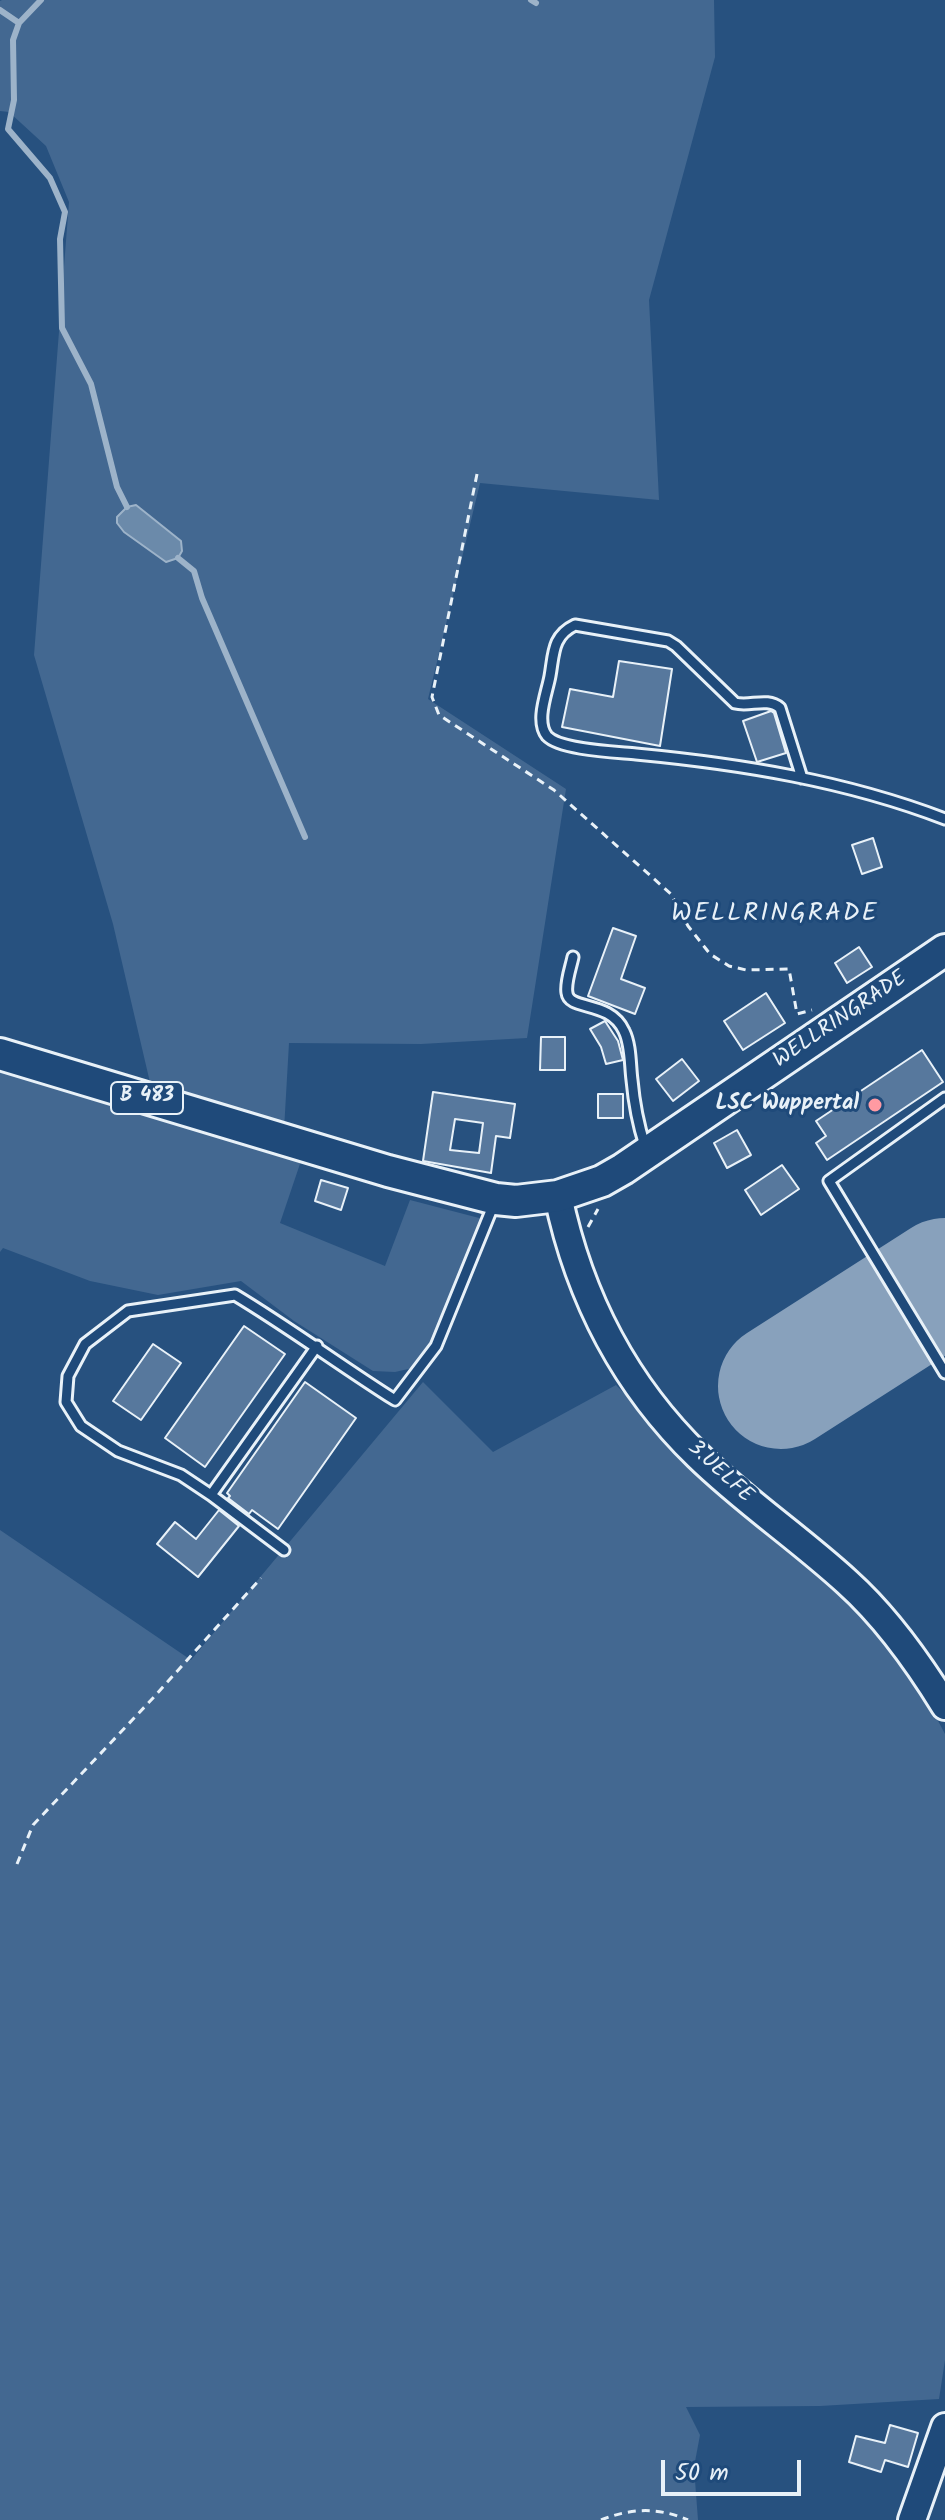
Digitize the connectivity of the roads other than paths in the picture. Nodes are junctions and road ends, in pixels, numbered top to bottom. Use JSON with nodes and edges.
{"nodes":[{"id":1,"x":802,"y":778,"type":"junction"},
{"id":2,"x":945,"y":819,"type":"edge"},
{"id":3,"x":945,"y":950,"type":"edge"},
{"id":4,"x":573,"y":957,"type":"dead end"},
{"id":5,"x":0,"y":1054,"type":"edge"},
{"id":6,"x":945,"y":1098,"type":"edge"},
{"id":7,"x":647,"y":1153,"type":"junction"},
{"id":8,"x":558,"y":1196,"type":"junction"},
{"id":9,"x":496,"y":1199,"type":"junction"},
{"id":10,"x":317,"y":1346,"type":"junction"},
{"id":11,"x":945,"y":1373,"type":"edge"},
{"id":12,"x":211,"y":1495,"type":"junction"},
{"id":13,"x":284,"y":1550,"type":"dead end"},
{"id":14,"x":945,"y":1706,"type":"edge"},
{"id":15,"x":945,"y":2427,"type":"edge"},
{"id":16,"x":912,"y":2520,"type":"edge"}],
"edges":[{"from":1,"to":1,"type":"lane"},
{"from":1,"to":2,"type":"lane"},
{"from":3,"to":7,"type":"main road","name":"WELLRINGRADE","number":"B 483"},
{"from":4,"to":7,"type":"lane"},
{"from":5,"to":9,"type":"main road","name":"WELLRINGRADE","number":"B 483"},
{"from":6,"to":11,"type":"lane"},
{"from":7,"to":8,"type":"main road","name":"WELLRINGRADE","number":"B 483"},
{"from":8,"to":9,"type":"main road","name":"WELLRINGRADE","number":"B 483"},
{"from":8,"to":14,"type":"street","name":"3.UELFE"},
{"from":9,"to":10,"type":"lane"},
{"from":10,"to":12,"type":"lane"},
{"from":10,"to":12,"type":"lane"},
{"from":12,"to":13,"type":"lane"},
{"from":15,"to":16,"type":"street"}]}
